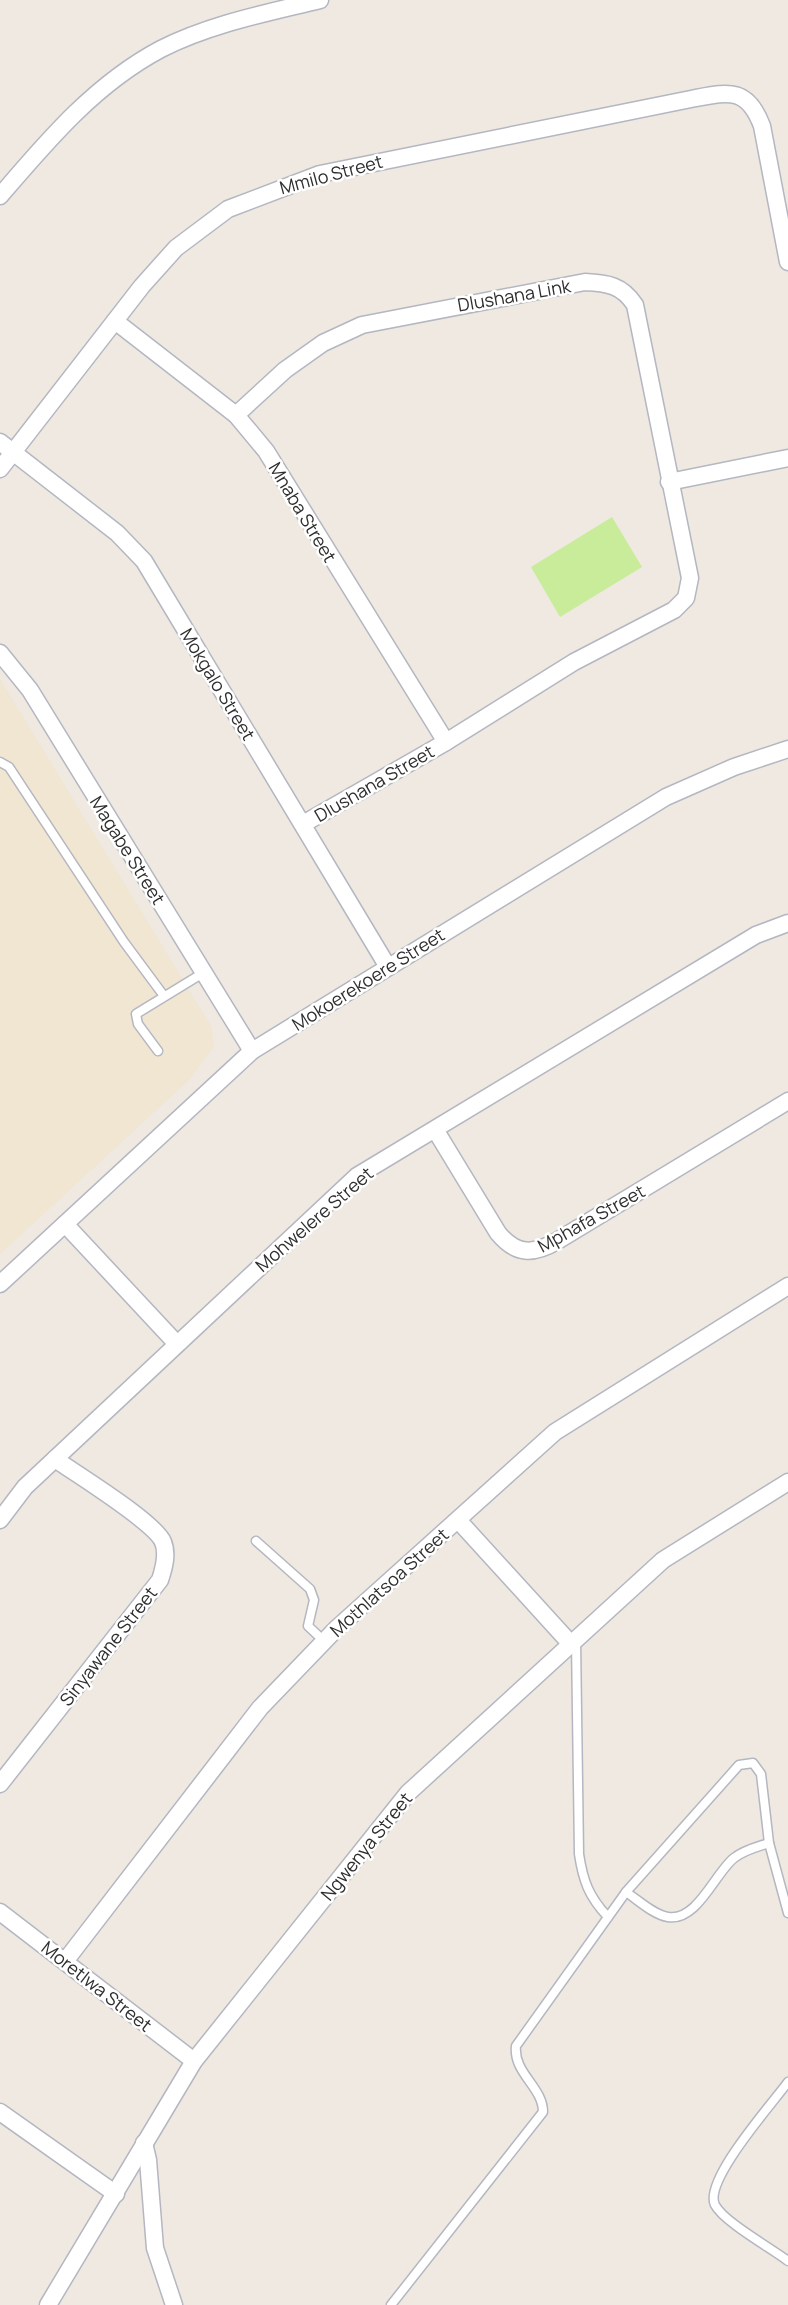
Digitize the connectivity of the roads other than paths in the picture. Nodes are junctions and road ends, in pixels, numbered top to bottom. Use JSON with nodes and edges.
{"nodes":[{"id":1,"x":320,"y":0,"type":"edge"},
{"id":2,"x":0,"y":196,"type":"edge"},
{"id":3,"x":788,"y":262,"type":"edge"},
{"id":4,"x":115,"y":321,"type":"junction"},
{"id":5,"x":236,"y":415,"type":"junction"},
{"id":6,"x":7,"y":447,"type":"edge"},
{"id":7,"x":788,"y":458,"type":"edge"},
{"id":8,"x":0,"y":469,"type":"edge"},
{"id":9,"x":669,"y":482,"type":"junction"},
{"id":10,"x":0,"y":653,"type":"edge"},
{"id":11,"x":446,"y":742,"type":"junction"},
{"id":12,"x":788,"y":749,"type":"edge"},
{"id":13,"x":0,"y":762,"type":"edge"},
{"id":14,"x":303,"y":824,"type":"junction"},
{"id":15,"x":788,"y":923,"type":"edge"},
{"id":16,"x":388,"y":967,"type":"junction"},
{"id":17,"x":203,"y":973,"type":"junction"},
{"id":18,"x":164,"y":996,"type":"junction"},
{"id":19,"x":158,"y":1051,"type":"dead end"},
{"id":20,"x":252,"y":1051,"type":"junction"},
{"id":21,"x":788,"y":1101,"type":"edge"},
{"id":22,"x":436,"y":1131,"type":"junction"},
{"id":23,"x":65,"y":1224,"type":"junction"},
{"id":24,"x":0,"y":1284,"type":"edge"},
{"id":25,"x":788,"y":1286,"type":"edge"},
{"id":26,"x":177,"y":1344,"type":"junction"},
{"id":27,"x":55,"y":1459,"type":"junction"},
{"id":28,"x":788,"y":1482,"type":"edge"},
{"id":29,"x":0,"y":1520,"type":"edge"},
{"id":30,"x":458,"y":1520,"type":"junction"},
{"id":31,"x":256,"y":1541,"type":"dead end"},
{"id":32,"x":573,"y":1640,"type":"junction"},
{"id":33,"x":324,"y":1641,"type":"junction"},
{"id":34,"x":0,"y":1784,"type":"edge"},
{"id":35,"x":769,"y":1843,"type":"junction"},
{"id":36,"x":626,"y":1892,"type":"junction"},
{"id":37,"x":0,"y":1912,"type":"edge"},
{"id":38,"x":788,"y":1913,"type":"edge"},
{"id":39,"x":608,"y":1917,"type":"junction"},
{"id":40,"x":66,"y":1960,"type":"junction"},
{"id":41,"x":194,"y":2061,"type":"junction"},
{"id":42,"x":788,"y":2082,"type":"edge"},
{"id":43,"x":0,"y":2112,"type":"edge"},
{"id":44,"x":144,"y":2143,"type":"junction"},
{"id":45,"x":116,"y":2194,"type":"junction"},
{"id":46,"x":788,"y":2261,"type":"edge"},
{"id":47,"x":48,"y":2305,"type":"edge"},
{"id":48,"x":174,"y":2305,"type":"edge"},
{"id":49,"x":391,"y":2305,"type":"edge"}],
"edges":[{"from":1,"to":2,"type":"street"},
{"from":3,"to":4,"type":"street","name":"Mmilo Street"},
{"from":4,"to":5,"type":"street","name":"Mnaba Street"},
{"from":4,"to":6,"type":"street","name":"Mmilo Street"},
{"from":5,"to":9,"type":"street","name":"Dlushana Link"},
{"from":5,"to":11,"type":"street","name":"Mnaba Street"},
{"from":6,"to":8,"type":"street","name":"Mmilo Street"},
{"from":6,"to":14,"type":"street","name":"Mokgalo Street"},
{"from":7,"to":9,"type":"street"},
{"from":9,"to":11,"type":"street","name":"Dlushana Link"},
{"from":10,"to":17,"type":"street","name":"Magabe Street"},
{"from":11,"to":14,"type":"street","name":"Dlushana Street"},
{"from":12,"to":16,"type":"street","name":"Mokoerekoere Street"},
{"from":13,"to":18,"type":"lane"},
{"from":14,"to":16,"type":"street","name":"Mokgalo Street"},
{"from":15,"to":22,"type":"street","name":"Mohwelere Street"},
{"from":16,"to":20,"type":"street","name":"Mokoerekoere Street"},
{"from":17,"to":18,"type":"lane"},
{"from":17,"to":20,"type":"street","name":"Magabe Street"},
{"from":18,"to":19,"type":"lane"},
{"from":20,"to":23,"type":"street","name":"Mokoerekoere Street"},
{"from":21,"to":22,"type":"street","name":"Mphafa Street"},
{"from":22,"to":26,"type":"street","name":"Mohwelere Street"},
{"from":23,"to":24,"type":"street","name":"Mokoerekoere Street"},
{"from":23,"to":26,"type":"street"},
{"from":25,"to":30,"type":"street","name":"Mothlatsoa Street"},
{"from":26,"to":27,"type":"street","name":"Mohwelere Street"},
{"from":27,"to":29,"type":"street","name":"Mohwelere Street"},
{"from":27,"to":34,"type":"street","name":"Sinyawane Street"},
{"from":28,"to":32,"type":"street","name":"Ngwenya Street"},
{"from":30,"to":32,"type":"street"},
{"from":30,"to":33,"type":"street","name":"Mothlatsoa Street"},
{"from":31,"to":33,"type":"lane"},
{"from":32,"to":39,"type":"lane"},
{"from":32,"to":41,"type":"street","name":"Ngwenya Street"},
{"from":33,"to":40,"type":"street","name":"Mothlatsoa Street"},
{"from":35,"to":36,"type":"lane"},
{"from":35,"to":36,"type":"lane"},
{"from":35,"to":38,"type":"lane"},
{"from":36,"to":39,"type":"lane"},
{"from":37,"to":40,"type":"street","name":"Moretlwa Street"},
{"from":39,"to":49,"type":"lane"},
{"from":40,"to":41,"type":"street","name":"Moretlwa Street"},
{"from":41,"to":44,"type":"street","name":"Ngwenya Street"},
{"from":42,"to":46,"type":"lane"},
{"from":43,"to":45,"type":"street"},
{"from":44,"to":45,"type":"street","name":"Ngwenya Street"},
{"from":44,"to":48,"type":"street"},
{"from":45,"to":47,"type":"street","name":"Ngwenya Street"}]}
